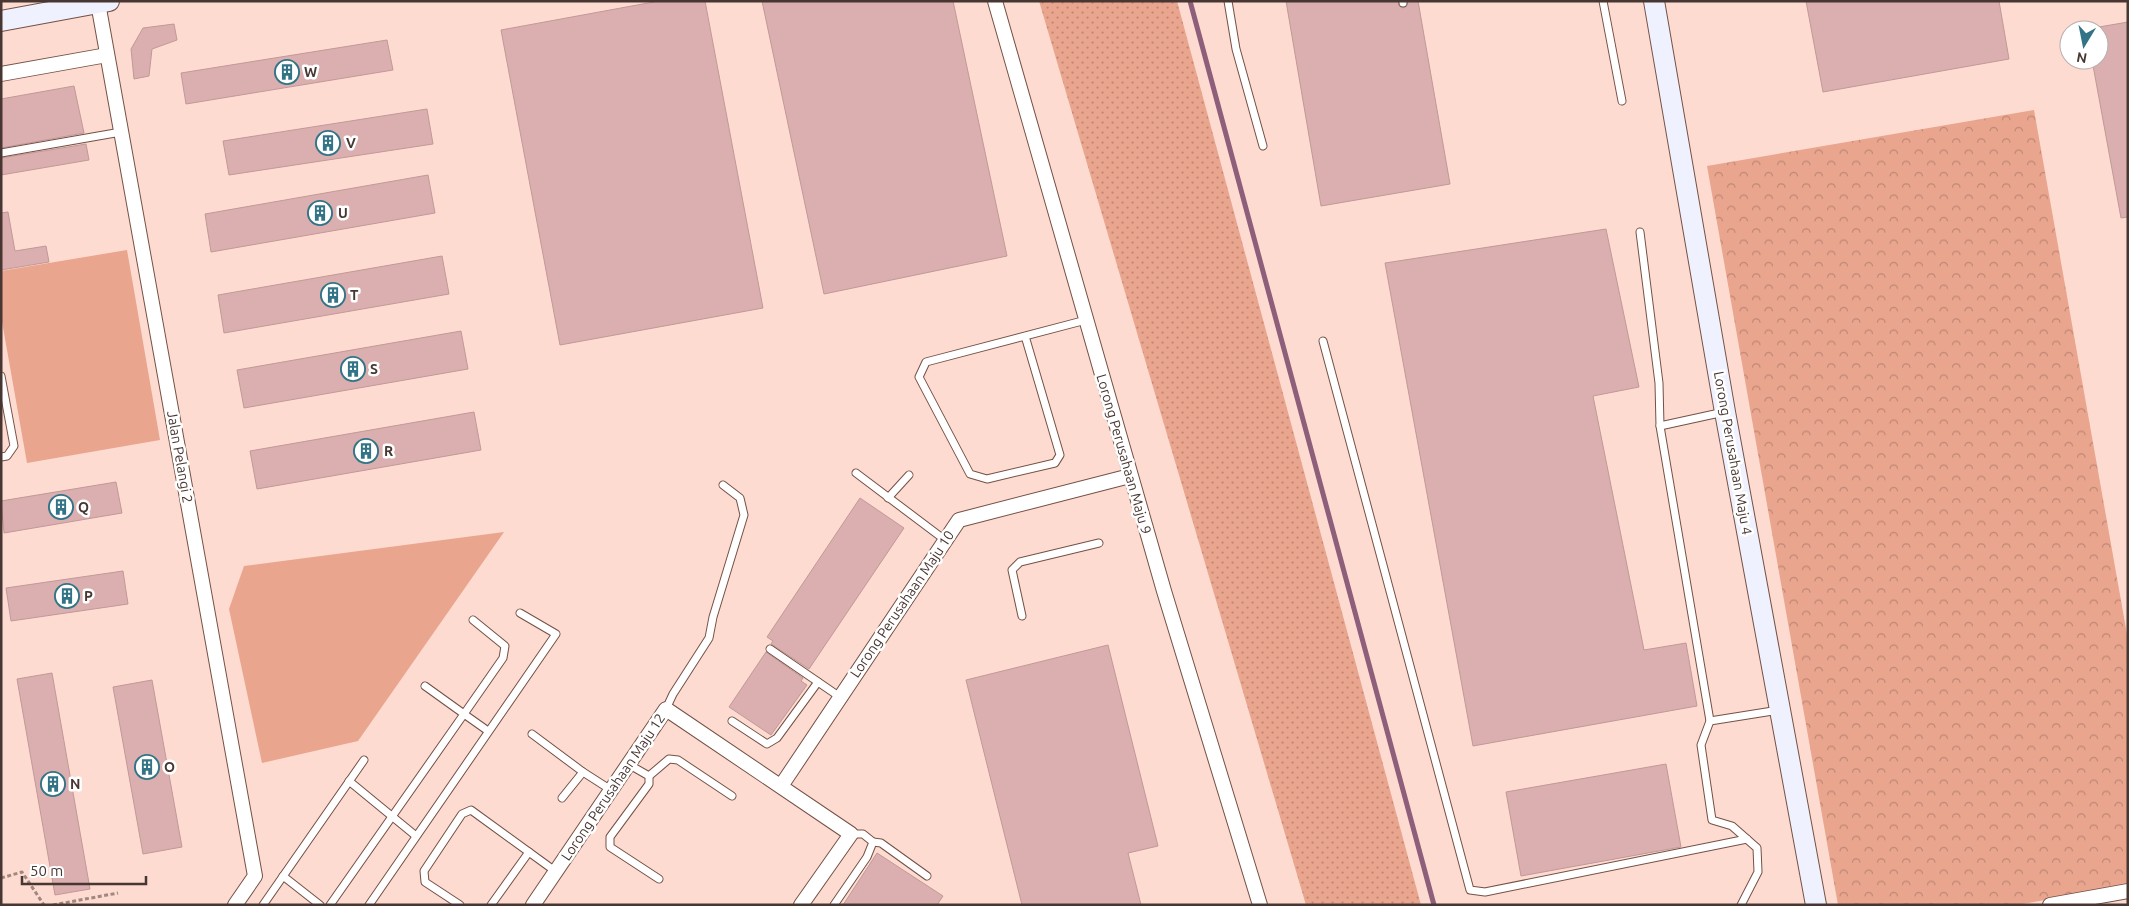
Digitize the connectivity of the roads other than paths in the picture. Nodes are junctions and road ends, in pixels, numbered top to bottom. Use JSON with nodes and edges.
{"nodes":[{"id":1,"x":995,"y":1,"type":"edge"},
{"id":2,"x":1228,"y":1,"type":"edge"},
{"id":3,"x":1603,"y":1,"type":"edge"},
{"id":4,"x":1654,"y":1,"type":"edge"},
{"id":5,"x":103,"y":2,"type":"edge"},
{"id":6,"x":1,"y":20,"type":"edge"},
{"id":7,"x":107,"y":55,"type":"junction"},
{"id":8,"x":1,"y":74,"type":"edge"},
{"id":9,"x":1622,"y":101,"type":"dead end"},
{"id":10,"x":121,"y":132,"type":"junction"},
{"id":11,"x":1263,"y":146,"type":"dead end"},
{"id":12,"x":1,"y":153,"type":"edge"},
{"id":13,"x":1640,"y":232,"type":"dead end"},
{"id":14,"x":1086,"y":320,"type":"junction"},
{"id":15,"x":1025,"y":336,"type":"junction"},
{"id":16,"x":1323,"y":342,"type":"dead end"},
{"id":17,"x":1,"y":376,"type":"edge"},
{"id":18,"x":1725,"y":412,"type":"junction"},
{"id":19,"x":1660,"y":426,"type":"junction"},
{"id":20,"x":1,"y":457,"type":"edge"},
{"id":21,"x":856,"y":473,"type":"dead end"},
{"id":22,"x":909,"y":474,"type":"dead end"},
{"id":23,"x":1130,"y":476,"type":"junction"},
{"id":24,"x":723,"y":485,"type":"dead end"},
{"id":25,"x":888,"y":498,"type":"junction"},
{"id":26,"x":945,"y":540,"type":"junction"},
{"id":27,"x":1098,"y":543,"type":"dead end"},
{"id":28,"x":520,"y":613,"type":"dead end"},
{"id":29,"x":1022,"y":616,"type":"dead end"},
{"id":30,"x":473,"y":620,"type":"dead end"},
{"id":31,"x":770,"y":649,"type":"dead end"},
{"id":32,"x":818,"y":682,"type":"junction"},
{"id":33,"x":425,"y":686,"type":"dead end"},
{"id":34,"x":840,"y":697,"type":"junction"},
{"id":35,"x":666,"y":709,"type":"junction"},
{"id":36,"x":1780,"y":710,"type":"junction"},
{"id":37,"x":464,"y":714,"type":"junction"},
{"id":38,"x":732,"y":721,"type":"dead end"},
{"id":39,"x":1710,"y":721,"type":"junction"},
{"id":40,"x":488,"y":732,"type":"junction"},
{"id":41,"x":532,"y":734,"type":"dead end"},
{"id":42,"x":364,"y":760,"type":"dead end"},
{"id":43,"x":628,"y":764,"type":"junction"},
{"id":44,"x":583,"y":772,"type":"junction"},
{"id":45,"x":649,"y":776,"type":"junction"},
{"id":46,"x":349,"y":781,"type":"junction"},
{"id":47,"x":781,"y":786,"type":"junction"},
{"id":48,"x":611,"y":790,"type":"junction"},
{"id":49,"x":732,"y":796,"type":"dead end"},
{"id":50,"x":562,"y":798,"type":"dead end"},
{"id":51,"x":391,"y":815,"type":"junction"},
{"id":52,"x":850,"y":834,"type":"junction"},
{"id":53,"x":416,"y":836,"type":"junction"},
{"id":54,"x":1747,"y":839,"type":"junction"},
{"id":55,"x":873,"y":842,"type":"junction"},
{"id":56,"x":529,"y":852,"type":"junction"},
{"id":57,"x":555,"y":871,"type":"junction"},
{"id":58,"x":283,"y":876,"type":"junction"},
{"id":59,"x":927,"y":876,"type":"dead end"},
{"id":60,"x":659,"y":879,"type":"dead end"},
{"id":61,"x":2128,"y":891,"type":"edge"},
{"id":62,"x":235,"y":905,"type":"edge"},
{"id":63,"x":263,"y":905,"type":"edge"},
{"id":64,"x":320,"y":905,"type":"edge"},
{"id":65,"x":330,"y":905,"type":"edge"},
{"id":66,"x":369,"y":905,"type":"edge"},
{"id":67,"x":460,"y":905,"type":"edge"},
{"id":68,"x":491,"y":905,"type":"edge"},
{"id":69,"x":532,"y":905,"type":"edge"},
{"id":70,"x":801,"y":905,"type":"edge"},
{"id":71,"x":834,"y":905,"type":"edge"},
{"id":72,"x":1260,"y":905,"type":"edge"},
{"id":73,"x":1741,"y":905,"type":"edge"},
{"id":74,"x":1816,"y":905,"type":"edge"},
{"id":75,"x":2050,"y":905,"type":"edge"}],
"edges":[{"from":1,"to":14,"type":"street","name":"Lorong Perusahaan Maju 9"},
{"from":2,"to":11,"type":"lane"},
{"from":3,"to":9,"type":"lane"},
{"from":4,"to":18,"type":"street","name":"Lorong Perusahaan Maju 4"},
{"from":5,"to":6,"type":"street"},
{"from":5,"to":7,"type":"street","name":"Jalan Pelangi 2"},
{"from":7,"to":8,"type":"street"},
{"from":7,"to":10,"type":"street","name":"Jalan Pelangi 2"},
{"from":10,"to":12,"type":"lane"},
{"from":10,"to":62,"type":"street","name":"Jalan Pelangi 2"},
{"from":13,"to":19,"type":"lane"},
{"from":14,"to":15,"type":"lane"},
{"from":14,"to":23,"type":"street","name":"Lorong Perusahaan Maju 9"},
{"from":15,"to":15,"type":"lane"},
{"from":16,"to":54,"type":"lane"},
{"from":17,"to":20,"type":"lane"},
{"from":18,"to":19,"type":"lane"},
{"from":18,"to":36,"type":"street","name":"Lorong Perusahaan Maju 4"},
{"from":19,"to":39,"type":"lane"},
{"from":21,"to":25,"type":"lane"},
{"from":22,"to":25,"type":"lane"},
{"from":23,"to":26,"type":"street","name":"Lorong Perusahaan Maju 10"},
{"from":23,"to":72,"type":"street","name":"Lorong Perusahaan Maju 9"},
{"from":24,"to":35,"type":"lane"},
{"from":25,"to":26,"type":"lane"},
{"from":26,"to":34,"type":"street","name":"Lorong Perusahaan Maju 10"},
{"from":27,"to":29,"type":"lane"},
{"from":28,"to":40,"type":"lane"},
{"from":30,"to":37,"type":"lane"},
{"from":31,"to":32,"type":"lane"},
{"from":32,"to":34,"type":"lane"},
{"from":32,"to":38,"type":"lane"},
{"from":33,"to":37,"type":"lane"},
{"from":34,"to":47,"type":"street","name":"Lorong Perusahaan Maju 10"},
{"from":35,"to":43,"type":"street","name":"Lorong Perusahaan Maju 12"},
{"from":35,"to":47,"type":"street","name":"Lorong Perusahaan Maju 12"},
{"from":36,"to":39,"type":"lane"},
{"from":36,"to":74,"type":"street","name":"Lorong Perusahaan Maju 4"},
{"from":37,"to":40,"type":"lane"},
{"from":37,"to":51,"type":"lane"},
{"from":39,"to":54,"type":"lane"},
{"from":40,"to":53,"type":"lane"},
{"from":41,"to":44,"type":"lane"},
{"from":42,"to":46,"type":"lane"},
{"from":43,"to":45,"type":"lane"},
{"from":43,"to":48,"type":"street","name":"Lorong Perusahaan Maju 12"},
{"from":44,"to":48,"type":"lane"},
{"from":44,"to":50,"type":"lane"},
{"from":45,"to":49,"type":"lane"},
{"from":45,"to":60,"type":"lane"},
{"from":46,"to":51,"type":"lane"},
{"from":46,"to":58,"type":"lane"},
{"from":47,"to":52,"type":"street","name":"Lorong Perusahaan Maju 12"},
{"from":48,"to":57,"type":"street","name":"Lorong Perusahaan Maju 12"},
{"from":51,"to":53,"type":"lane"},
{"from":51,"to":65,"type":"lane"},
{"from":52,"to":55,"type":"lane"},
{"from":52,"to":70,"type":"street"},
{"from":53,"to":66,"type":"lane"},
{"from":54,"to":73,"type":"lane"},
{"from":55,"to":59,"type":"lane"},
{"from":55,"to":71,"type":"lane"},
{"from":56,"to":57,"type":"lane"},
{"from":56,"to":67,"type":"lane"},
{"from":56,"to":68,"type":"lane"},
{"from":57,"to":69,"type":"street","name":"Lorong Perusahaan Maju 12"},
{"from":58,"to":63,"type":"lane"},
{"from":58,"to":64,"type":"lane"},
{"from":61,"to":75,"type":"street"}]}
